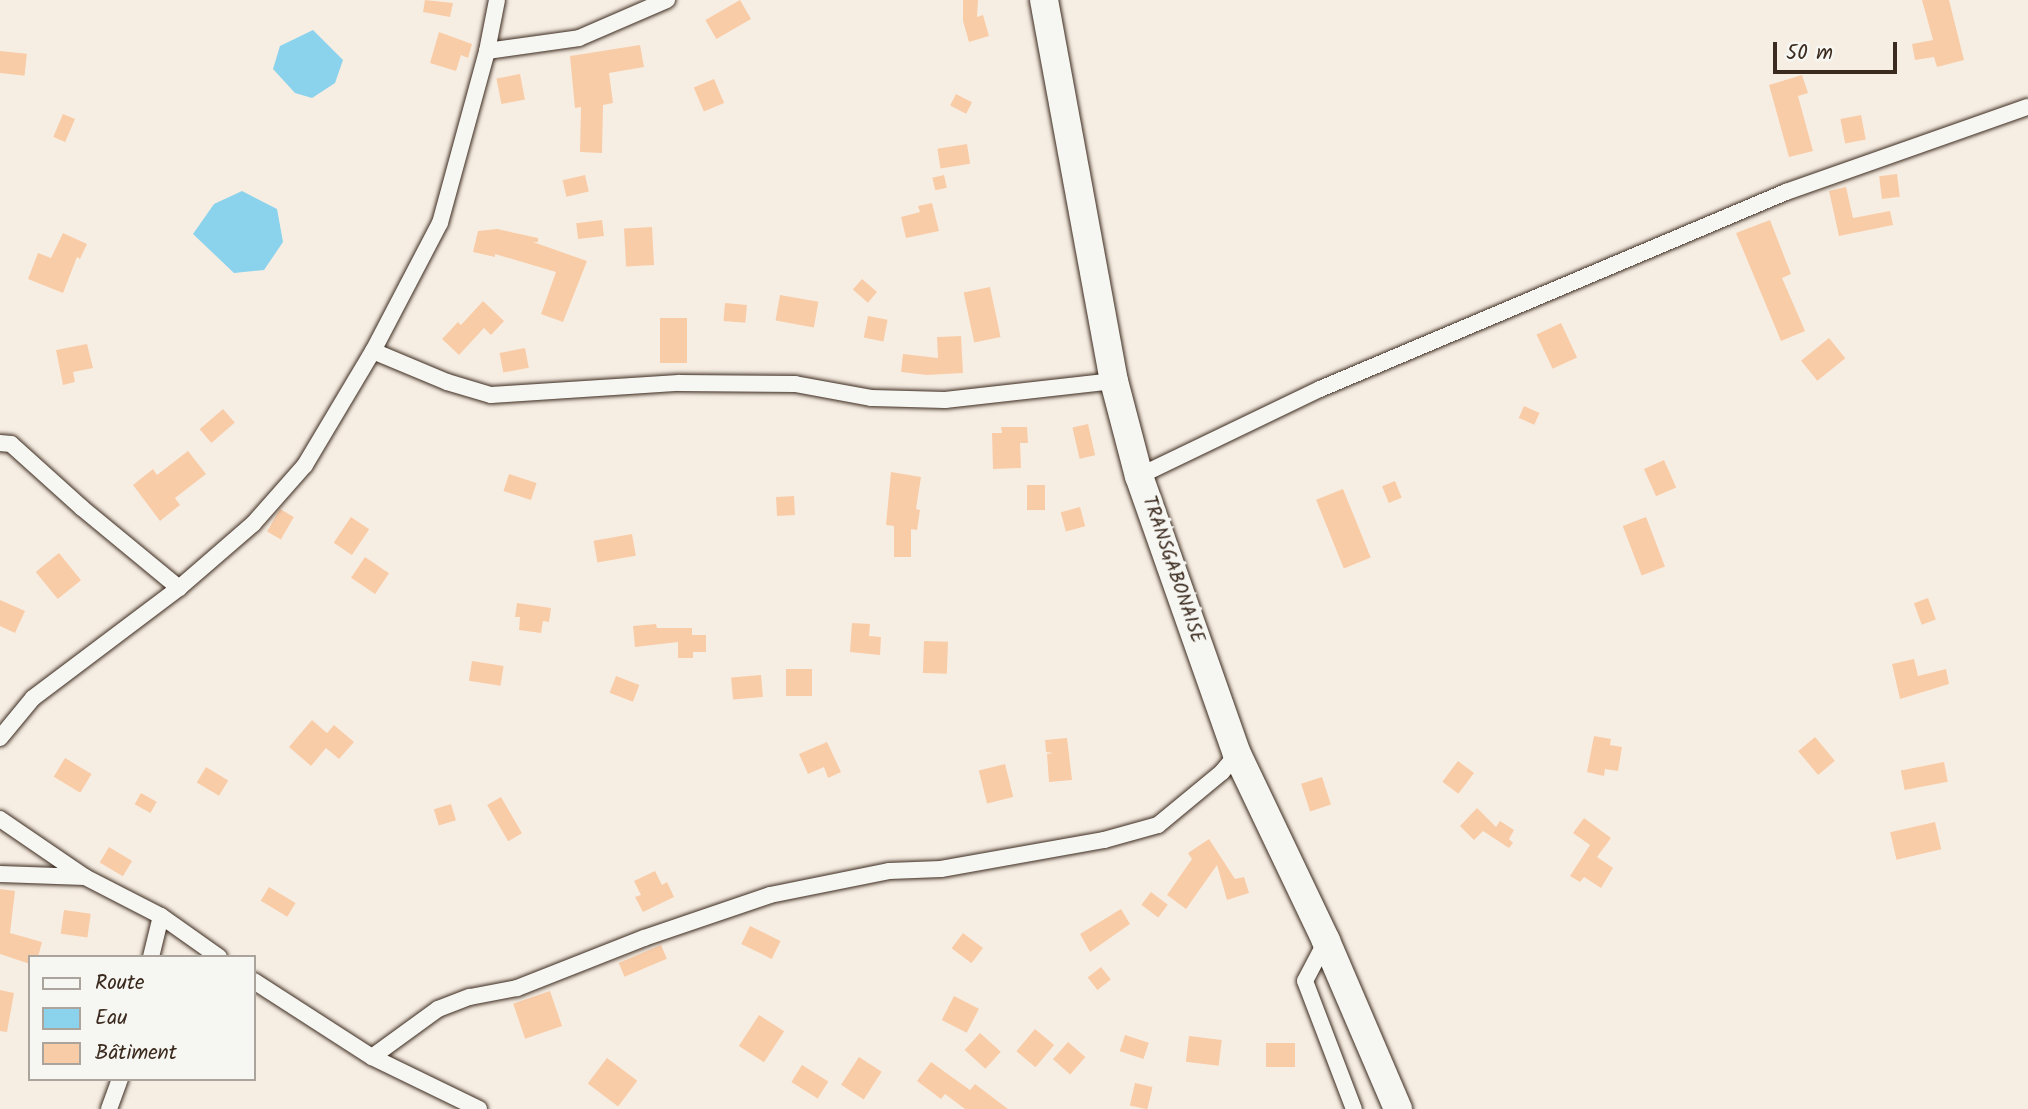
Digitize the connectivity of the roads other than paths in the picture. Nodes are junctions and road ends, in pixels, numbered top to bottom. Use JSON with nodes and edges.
{"nodes":[{"id":1,"x":497,"y":0,"type":"edge"},
{"id":2,"x":667,"y":0,"type":"edge"},
{"id":3,"x":1044,"y":0,"type":"edge"},
{"id":4,"x":487,"y":51,"type":"junction"},
{"id":5,"x":2028,"y":107,"type":"edge"},
{"id":6,"x":373,"y":351,"type":"junction"},
{"id":7,"x":1114,"y":382,"type":"junction"},
{"id":8,"x":0,"y":443,"type":"edge"},
{"id":9,"x":1139,"y":476,"type":"junction"},
{"id":10,"x":179,"y":588,"type":"junction"},
{"id":11,"x":0,"y":738,"type":"edge"},
{"id":12,"x":1237,"y":754,"type":"junction"},
{"id":13,"x":0,"y":819,"type":"edge"},
{"id":14,"x":0,"y":874,"type":"edge"},
{"id":15,"x":85,"y":877,"type":"junction"},
{"id":16,"x":161,"y":916,"type":"junction"},
{"id":17,"x":1325,"y":941,"type":"junction"},
{"id":18,"x":151,"y":955,"type":"edge"},
{"id":19,"x":216,"y":955,"type":"edge"},
{"id":20,"x":256,"y":982,"type":"edge"},
{"id":21,"x":372,"y":1057,"type":"junction"},
{"id":22,"x":119,"y":1081,"type":"edge"},
{"id":23,"x":109,"y":1109,"type":"edge"},
{"id":24,"x":479,"y":1109,"type":"edge"},
{"id":25,"x":1353,"y":1109,"type":"edge"},
{"id":26,"x":1398,"y":1109,"type":"edge"}],
"edges":[{"from":1,"to":4,"type":"street"},
{"from":2,"to":4,"type":"street"},
{"from":3,"to":7,"type":"highway","name":"TRANSGABONAISE"},
{"from":4,"to":6,"type":"street"},
{"from":5,"to":9,"type":"street"},
{"from":6,"to":7,"type":"street"},
{"from":6,"to":10,"type":"street"},
{"from":7,"to":9,"type":"highway","name":"TRANSGABONAISE"},
{"from":8,"to":10,"type":"street"},
{"from":9,"to":12,"type":"highway","name":"TRANSGABONAISE"},
{"from":10,"to":11,"type":"street"},
{"from":12,"to":17,"type":"highway","name":"TRANSGABONAISE"},
{"from":12,"to":21,"type":"street"},
{"from":13,"to":15,"type":"street"},
{"from":14,"to":15,"type":"street"},
{"from":15,"to":16,"type":"street"},
{"from":16,"to":18,"type":"street"},
{"from":16,"to":19,"type":"street"},
{"from":17,"to":25,"type":"street"},
{"from":17,"to":26,"type":"highway","name":"TRANSGABONAISE"},
{"from":20,"to":21,"type":"street"},
{"from":21,"to":24,"type":"street"},
{"from":22,"to":23,"type":"street"}]}
